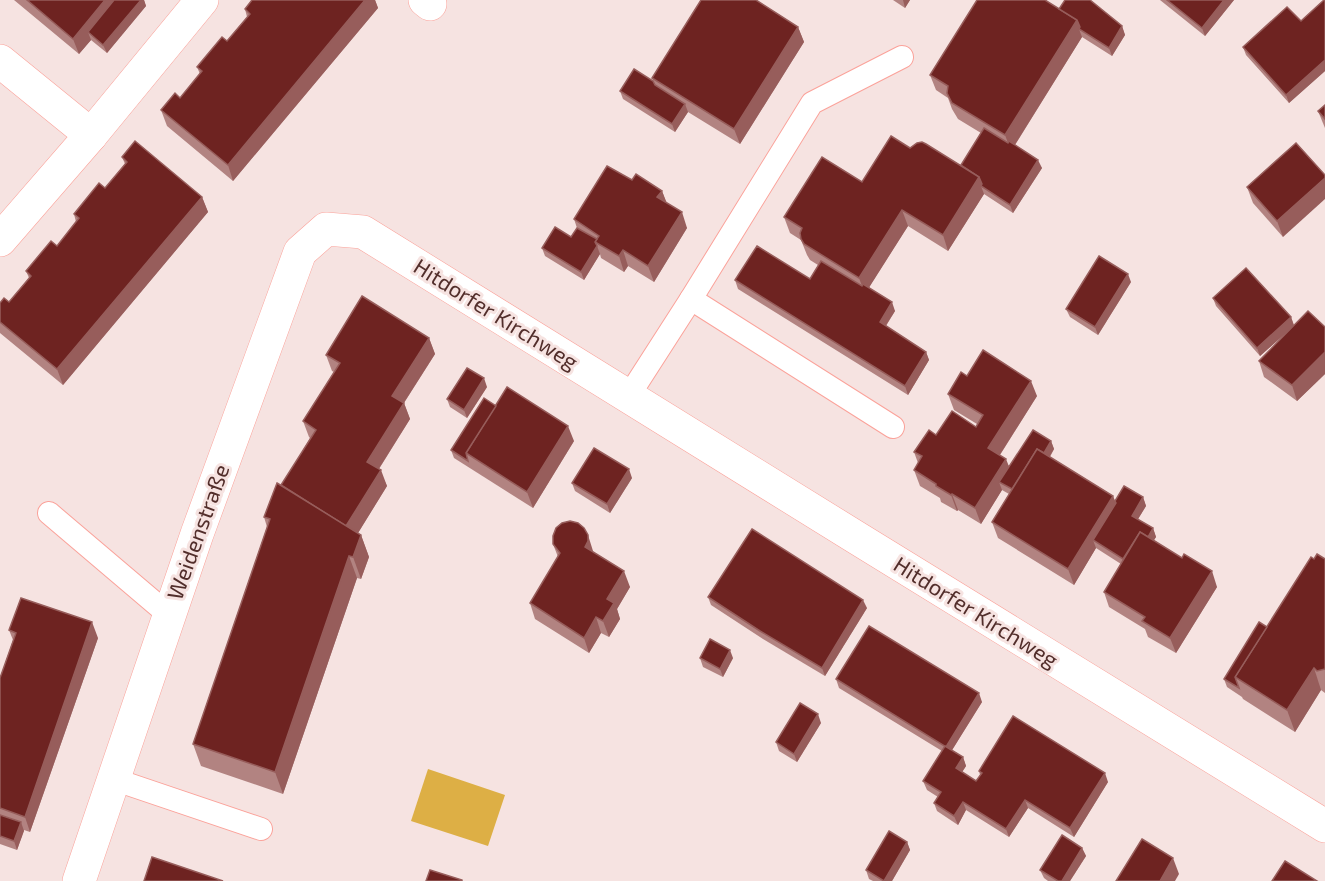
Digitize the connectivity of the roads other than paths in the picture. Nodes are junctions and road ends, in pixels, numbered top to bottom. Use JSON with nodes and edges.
{"nodes":[{"id":1,"x":202,"y":0,"type":"edge"},
{"id":2,"x":902,"y":57,"type":"dead end"},
{"id":3,"x":0,"y":61,"type":"edge"},
{"id":4,"x":91,"y":135,"type":"junction"},
{"id":5,"x":363,"y":232,"type":"joint"},
{"id":6,"x":0,"y":240,"type":"edge"},
{"id":7,"x":691,"y":299,"type":"junction"},
{"id":8,"x":628,"y":397,"type":"junction"},
{"id":9,"x":893,"y":427,"type":"dead end"},
{"id":10,"x":49,"y":513,"type":"dead end"},
{"id":11,"x":169,"y":615,"type":"junction"},
{"id":12,"x":113,"y":779,"type":"junction"},
{"id":13,"x":1325,"y":826,"type":"edge"},
{"id":14,"x":261,"y":830,"type":"dead end"},
{"id":15,"x":79,"y":881,"type":"edge"}],
"edges":[{"from":1,"to":4,"type":"street"},
{"from":2,"to":7,"type":"lane"},
{"from":3,"to":4,"type":"street"},
{"from":4,"to":6,"type":"street"},
{"from":5,"to":8,"type":"street","name":"Hitdorfer Kirchweg"},
{"from":5,"to":11,"type":"street","name":"Weidenstraße"},
{"from":7,"to":8,"type":"lane"},
{"from":7,"to":9,"type":"lane"},
{"from":8,"to":13,"type":"street","name":"Hitdorfer Kirchweg"},
{"from":10,"to":11,"type":"lane"},
{"from":11,"to":12,"type":"street","name":"Weidenstraße"},
{"from":12,"to":14,"type":"lane"},
{"from":12,"to":15,"type":"street","name":"Weidenstraße"}]}
